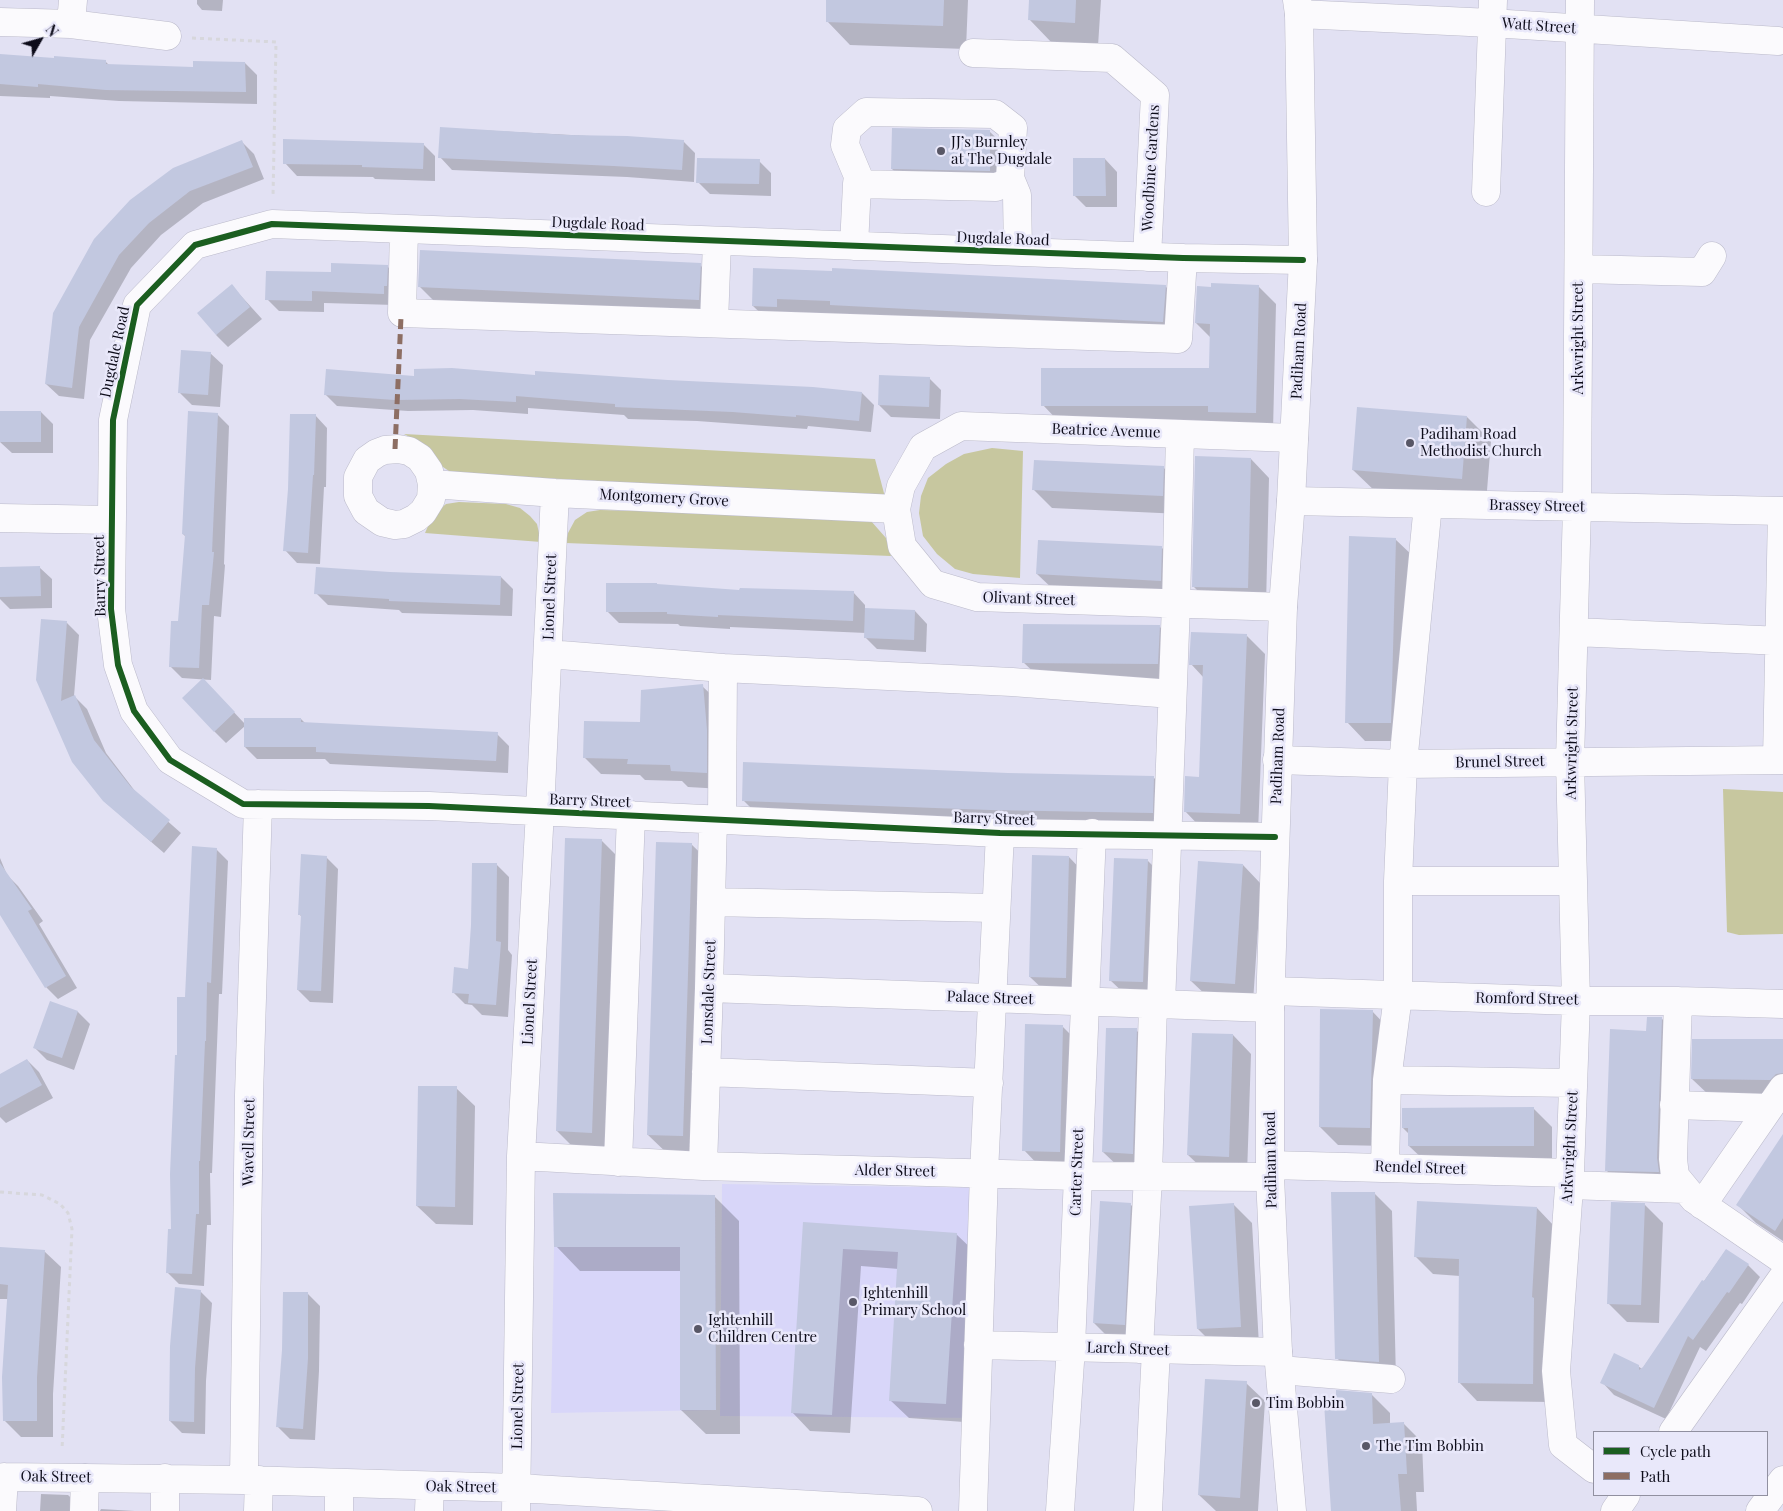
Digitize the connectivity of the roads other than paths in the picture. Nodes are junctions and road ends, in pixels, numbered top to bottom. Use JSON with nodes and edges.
{"nodes":[{"id":1,"x":1580,"y":0,"type":"edge"},
{"id":2,"x":1298,"y":7,"type":"edge"},
{"id":3,"x":72,"y":12,"type":"edge"},
{"id":4,"x":1492,"y":12,"type":"edge"},
{"id":5,"x":0,"y":22,"type":"edge"},
{"id":6,"x":1580,"y":29,"type":"junction"},
{"id":7,"x":167,"y":36,"type":"road end"},
{"id":8,"x":1778,"y":40,"type":"dead end"},
{"id":9,"x":973,"y":53,"type":"dead end"},
{"id":10,"x":1010,"y":178,"type":"junction"},
{"id":11,"x":857,"y":184,"type":"junction"},
{"id":12,"x":1486,"y":192,"type":"dead end"},
{"id":13,"x":404,"y":229,"type":"junction"},
{"id":14,"x":717,"y":241,"type":"junction"},
{"id":15,"x":854,"y":246,"type":"junction"},
{"id":16,"x":1018,"y":252,"type":"junction"},
{"id":17,"x":1712,"y":256,"type":"dead end"},
{"id":18,"x":1147,"y":257,"type":"junction"},
{"id":19,"x":1183,"y":258,"type":"junction"},
{"id":20,"x":1304,"y":260,"type":"junction"},
{"id":21,"x":1579,"y":269,"type":"junction"},
{"id":22,"x":714,"y":323,"type":"junction"},
{"id":23,"x":1180,"y":434,"type":"junction"},
{"id":24,"x":1294,"y":438,"type":"junction"},
{"id":25,"x":923,"y":447,"type":"joint"},
{"id":26,"x":432,"y":484,"type":"dead end"},
{"id":27,"x":554,"y":492,"type":"junction"},
{"id":28,"x":1291,"y":501,"type":"junction"},
{"id":29,"x":1428,"y":504,"type":"junction"},
{"id":30,"x":1577,"y":507,"type":"junction"},
{"id":31,"x":896,"y":509,"type":"junction"},
{"id":32,"x":1783,"y":511,"type":"edge"},
{"id":33,"x":0,"y":518,"type":"edge"},
{"id":34,"x":112,"y":520,"type":"junction"},
{"id":35,"x":1176,"y":604,"type":"junction"},
{"id":36,"x":1283,"y":607,"type":"junction"},
{"id":37,"x":1574,"y":632,"type":"junction"},
{"id":38,"x":1781,"y":641,"type":"edge"},
{"id":39,"x":548,"y":654,"type":"junction"},
{"id":40,"x":723,"y":668,"type":"junction"},
{"id":41,"x":1172,"y":694,"type":"junction"},
{"id":42,"x":1277,"y":760,"type":"junction"},
{"id":43,"x":1780,"y":760,"type":"edge"},
{"id":44,"x":1570,"y":761,"type":"junction"},
{"id":45,"x":1403,"y":764,"type":"junction"},
{"id":46,"x":258,"y":804,"type":"junction"},
{"id":47,"x":540,"y":811,"type":"junction"},
{"id":48,"x":631,"y":815,"type":"junction"},
{"id":49,"x":717,"y":819,"type":"junction"},
{"id":50,"x":1000,"y":833,"type":"junction"},
{"id":51,"x":1092,"y":833,"type":"junction"},
{"id":52,"x":1166,"y":835,"type":"junction"},
{"id":53,"x":1275,"y":836,"type":"junction"},
{"id":54,"x":1398,"y":880,"type":"junction"},
{"id":55,"x":1573,"y":880,"type":"junction"},
{"id":56,"x":711,"y":902,"type":"junction"},
{"id":57,"x":995,"y":908,"type":"junction"},
{"id":58,"x":709,"y":988,"type":"junction"},
{"id":59,"x":1398,"y":996,"type":"junction"},
{"id":60,"x":993,"y":998,"type":"junction"},
{"id":61,"x":1270,"y":1000,"type":"junction"},
{"id":62,"x":1576,"y":1001,"type":"junction"},
{"id":63,"x":1678,"y":1001,"type":"junction"},
{"id":64,"x":1084,"y":1002,"type":"junction"},
{"id":65,"x":1783,"y":1004,"type":"edge"},
{"id":66,"x":1157,"y":1005,"type":"junction"},
{"id":67,"x":706,"y":1072,"type":"junction"},
{"id":68,"x":1387,"y":1080,"type":"junction"},
{"id":69,"x":988,"y":1083,"type":"junction"},
{"id":70,"x":1573,"y":1083,"type":"junction"},
{"id":71,"x":1776,"y":1098,"type":"edge"},
{"id":72,"x":1674,"y":1105,"type":"junction"},
{"id":73,"x":521,"y":1156,"type":"junction"},
{"id":74,"x":618,"y":1162,"type":"junction"},
{"id":75,"x":703,"y":1166,"type":"junction"},
{"id":76,"x":1385,"y":1167,"type":"junction"},
{"id":77,"x":1270,"y":1171,"type":"junction"},
{"id":78,"x":984,"y":1173,"type":"junction"},
{"id":79,"x":1077,"y":1176,"type":"junction"},
{"id":80,"x":1148,"y":1176,"type":"junction"},
{"id":81,"x":1569,"y":1179,"type":"junction"},
{"id":82,"x":1694,"y":1197,"type":"junction"},
{"id":83,"x":1783,"y":1274,"type":"edge"},
{"id":84,"x":978,"y":1345,"type":"junction"},
{"id":85,"x":1071,"y":1347,"type":"junction"},
{"id":86,"x":1148,"y":1349,"type":"junction"},
{"id":87,"x":1279,"y":1361,"type":"junction"},
{"id":88,"x":1391,"y":1380,"type":"dead end"},
{"id":89,"x":1679,"y":1430,"type":"edge"},
{"id":90,"x":1593,"y":1468,"type":"edge"},
{"id":91,"x":2,"y":1474,"type":"edge"},
{"id":92,"x":73,"y":1478,"type":"junction"},
{"id":93,"x":165,"y":1478,"type":"junction"},
{"id":94,"x":251,"y":1480,"type":"junction"},
{"id":95,"x":339,"y":1484,"type":"junction"},
{"id":96,"x":1625,"y":1496,"type":"edge"},
{"id":97,"x":429,"y":1498,"type":"edge"},
{"id":98,"x":517,"y":1500,"type":"edge"},
{"id":99,"x":605,"y":1502,"type":"edge"},
{"id":100,"x":690,"y":1505,"type":"edge"},
{"id":101,"x":2,"y":1511,"type":"edge"},
{"id":102,"x":84,"y":1511,"type":"edge"},
{"id":103,"x":165,"y":1511,"type":"edge"},
{"id":104,"x":258,"y":1511,"type":"edge"},
{"id":105,"x":339,"y":1511,"type":"edge"},
{"id":106,"x":918,"y":1511,"type":"edge"},
{"id":107,"x":973,"y":1511,"type":"edge"},
{"id":108,"x":1060,"y":1511,"type":"edge"},
{"id":109,"x":1148,"y":1511,"type":"edge"},
{"id":110,"x":1292,"y":1511,"type":"edge"},
{"id":111,"x":1615,"y":1511,"type":"edge"}],
"edges":[{"from":1,"to":6,"type":"street","name":"Arkwright Street"},
{"from":2,"to":4,"type":"street","name":"Watt Street"},
{"from":2,"to":20,"type":"street","name":"Padiham Road"},
{"from":3,"to":5,"type":"street"},
{"from":3,"to":7,"type":"street"},
{"from":4,"to":6,"type":"street","name":"Watt Street"},
{"from":4,"to":12,"type":"street"},
{"from":6,"to":8,"type":"street","name":"Watt Street"},
{"from":6,"to":21,"type":"street","name":"Arkwright Street"},
{"from":9,"to":18,"type":"street","name":"Woodbine Gardens"},
{"from":10,"to":11,"type":"street"},
{"from":10,"to":11,"type":"street"},
{"from":10,"to":16,"type":"street"},
{"from":11,"to":15,"type":"street"},
{"from":13,"to":14,"type":"street","name":"Dugdale Road"},
{"from":13,"to":22,"type":"street"},
{"from":13,"to":34,"type":"street","name":"Dugdale Road"},
{"from":14,"to":15,"type":"street","name":"Dugdale Road"},
{"from":14,"to":22,"type":"street"},
{"from":15,"to":16,"type":"street","name":"Dugdale Road"},
{"from":16,"to":18,"type":"street","name":"Dugdale Road"},
{"from":17,"to":21,"type":"street"},
{"from":18,"to":19,"type":"street","name":"Dugdale Road"},
{"from":19,"to":20,"type":"street","name":"Dugdale Road"},
{"from":19,"to":22,"type":"street"},
{"from":20,"to":24,"type":"street","name":"Padiham Road"},
{"from":21,"to":30,"type":"street","name":"Arkwright Street"},
{"from":23,"to":24,"type":"street","name":"Beatrice Avenue"},
{"from":23,"to":25,"type":"street","name":"Beatrice Avenue"},
{"from":23,"to":35,"type":"street"},
{"from":24,"to":28,"type":"street","name":"Padiham Road"},
{"from":25,"to":31,"type":"street","name":"Olivant Street"},
{"from":26,"to":27,"type":"street","name":"Montgomery Grove"},
{"from":27,"to":31,"type":"street","name":"Montgomery Grove"},
{"from":27,"to":39,"type":"street","name":"Lionel Street"},
{"from":28,"to":29,"type":"street","name":"Brassey Street"},
{"from":28,"to":36,"type":"street","name":"Padiham Road"},
{"from":29,"to":30,"type":"street","name":"Brassey Street"},
{"from":29,"to":45,"type":"street"},
{"from":30,"to":32,"type":"street","name":"Brassey Street"},
{"from":30,"to":37,"type":"street","name":"Arkwright Street"},
{"from":31,"to":35,"type":"street","name":"Olivant Street"},
{"from":32,"to":38,"type":"street"},
{"from":33,"to":34,"type":"street"},
{"from":34,"to":46,"type":"street","name":"Barry Street"},
{"from":35,"to":36,"type":"street","name":"Olivant Street"},
{"from":35,"to":41,"type":"street"},
{"from":36,"to":42,"type":"street","name":"Padiham Road"},
{"from":37,"to":38,"type":"street"},
{"from":37,"to":44,"type":"street","name":"Arkwright Street"},
{"from":38,"to":43,"type":"street"},
{"from":39,"to":40,"type":"street"},
{"from":39,"to":47,"type":"street","name":"Lionel Street"},
{"from":40,"to":41,"type":"street"},
{"from":40,"to":49,"type":"street","name":"Lonsdale Street"},
{"from":41,"to":52,"type":"street"},
{"from":42,"to":45,"type":"street","name":"Brunel Street"},
{"from":42,"to":53,"type":"street","name":"Padiham Road"},
{"from":43,"to":44,"type":"street","name":"Brunel Street"},
{"from":44,"to":45,"type":"street","name":"Brunel Street"},
{"from":44,"to":55,"type":"street","name":"Arkwright Street"},
{"from":45,"to":54,"type":"street"},
{"from":46,"to":47,"type":"street","name":"Barry Street"},
{"from":46,"to":94,"type":"street","name":"Wavell Street"},
{"from":47,"to":48,"type":"street","name":"Barry Street"},
{"from":47,"to":73,"type":"street","name":"Lionel Street"},
{"from":48,"to":49,"type":"street","name":"Barry Street"},
{"from":48,"to":74,"type":"street"},
{"from":49,"to":50,"type":"street","name":"Barry Street"},
{"from":49,"to":56,"type":"street","name":"Lonsdale Street"},
{"from":50,"to":51,"type":"street","name":"Barry Street"},
{"from":50,"to":57,"type":"street"},
{"from":51,"to":52,"type":"street","name":"Barry Street"},
{"from":51,"to":64,"type":"street","name":"Carter Street"},
{"from":52,"to":53,"type":"street","name":"Barry Street"},
{"from":52,"to":66,"type":"street"},
{"from":53,"to":61,"type":"street","name":"Padiham Road"},
{"from":54,"to":55,"type":"street"},
{"from":54,"to":59,"type":"street"},
{"from":55,"to":62,"type":"street","name":"Arkwright Street"},
{"from":56,"to":57,"type":"street"},
{"from":56,"to":58,"type":"street","name":"Lonsdale Street"},
{"from":57,"to":60,"type":"street"},
{"from":58,"to":60,"type":"street","name":"Palace Street"},
{"from":58,"to":67,"type":"street","name":"Lonsdale Street"},
{"from":59,"to":61,"type":"street","name":"Romford Street"},
{"from":59,"to":62,"type":"street","name":"Romford Street"},
{"from":59,"to":68,"type":"street"},
{"from":60,"to":64,"type":"street","name":"Palace Street"},
{"from":60,"to":69,"type":"street"},
{"from":61,"to":66,"type":"street","name":"Palace Street"},
{"from":61,"to":77,"type":"street","name":"Padiham Road"},
{"from":62,"to":63,"type":"street","name":"Romford Street"},
{"from":62,"to":70,"type":"street","name":"Arkwright Street"},
{"from":63,"to":65,"type":"street","name":"Romford Street"},
{"from":63,"to":72,"type":"street"},
{"from":64,"to":66,"type":"street","name":"Palace Street"},
{"from":64,"to":79,"type":"street","name":"Carter Street"},
{"from":66,"to":80,"type":"street"},
{"from":67,"to":69,"type":"street"},
{"from":67,"to":75,"type":"street","name":"Lonsdale Street"},
{"from":68,"to":70,"type":"street"},
{"from":68,"to":76,"type":"street"},
{"from":69,"to":78,"type":"street"},
{"from":70,"to":81,"type":"street","name":"Arkwright Street"},
{"from":71,"to":72,"type":"street"},
{"from":71,"to":82,"type":"street"},
{"from":72,"to":82,"type":"street"},
{"from":73,"to":74,"type":"street","name":"Alder Street"},
{"from":73,"to":98,"type":"street","name":"Lionel Street"},
{"from":74,"to":75,"type":"street","name":"Alder Street"},
{"from":75,"to":78,"type":"street","name":"Alder Street"},
{"from":76,"to":77,"type":"street","name":"Rendel Street"},
{"from":76,"to":81,"type":"street","name":"Rendel Street"},
{"from":77,"to":80,"type":"street","name":"Alder Street"},
{"from":77,"to":87,"type":"street","name":"Padiham Road"},
{"from":78,"to":79,"type":"street","name":"Alder Street"},
{"from":78,"to":84,"type":"street"},
{"from":79,"to":80,"type":"street","name":"Alder Street"},
{"from":79,"to":85,"type":"street","name":"Carter Street"},
{"from":80,"to":86,"type":"street"},
{"from":81,"to":82,"type":"street","name":"Rendel Street"},
{"from":81,"to":90,"type":"street","name":"Arkwright Street"},
{"from":82,"to":83,"type":"street"},
{"from":83,"to":89,"type":"street"},
{"from":84,"to":85,"type":"street","name":"Larch Street"},
{"from":84,"to":107,"type":"street"},
{"from":85,"to":86,"type":"street","name":"Larch Street"},
{"from":85,"to":108,"type":"street","name":"Carter Street"},
{"from":86,"to":87,"type":"street","name":"Larch Street"},
{"from":86,"to":109,"type":"street"},
{"from":87,"to":88,"type":"street","name":"Larch Street"},
{"from":87,"to":110,"type":"street","name":"Padiham Road"},
{"from":91,"to":92,"type":"street","name":"Oak Street"},
{"from":91,"to":101,"type":"street"},
{"from":92,"to":93,"type":"street","name":"Oak Street"},
{"from":92,"to":102,"type":"street"},
{"from":93,"to":94,"type":"street","name":"Oak Street"},
{"from":93,"to":103,"type":"street"},
{"from":94,"to":95,"type":"street","name":"Oak Street"},
{"from":94,"to":104,"type":"street","name":"Wavell Street"},
{"from":95,"to":97,"type":"street","name":"Oak Street"},
{"from":95,"to":105,"type":"street"},
{"from":96,"to":111,"type":"street"},
{"from":97,"to":98,"type":"street","name":"Oak Street"},
{"from":98,"to":99,"type":"street","name":"Oak Street"},
{"from":99,"to":100,"type":"street","name":"Oak Street"},
{"from":100,"to":106,"type":"street","name":"Oak Street"}]}
